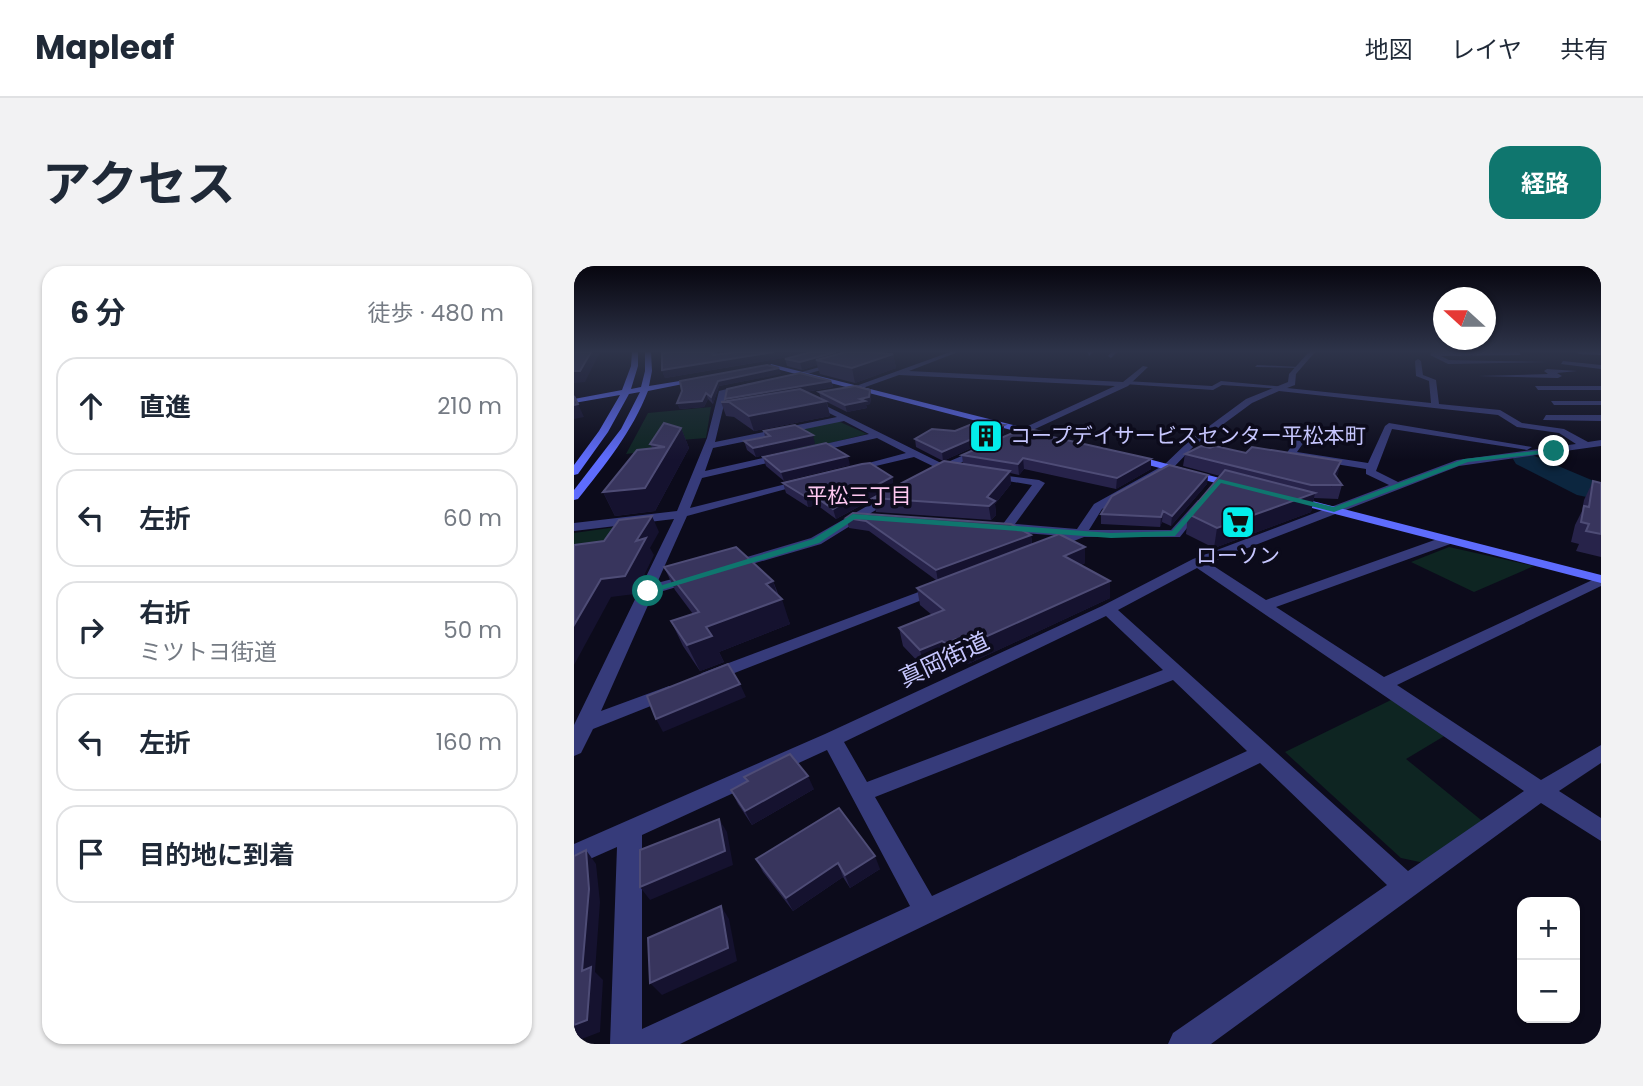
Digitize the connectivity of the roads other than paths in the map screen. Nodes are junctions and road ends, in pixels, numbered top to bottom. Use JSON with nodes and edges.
{"nodes":[{"id":1,"x":626,"y":388,"type":"edge"},
{"id":2,"x":648,"y":388,"type":"edge"},
{"id":3,"x":736,"y":388,"type":"edge"},
{"id":4,"x":850,"y":388,"type":"edge"},
{"id":5,"x":862,"y":388,"type":"edge"},
{"id":6,"x":1116,"y":388,"type":"edge"},
{"id":7,"x":1280,"y":388,"type":"edge"},
{"id":8,"x":1283,"y":388,"type":"edge"},
{"id":9,"x":1433,"y":388,"type":"edge"},
{"id":10,"x":644,"y":389,"type":"junction"},
{"id":11,"x":624,"y":393,"type":"junction"},
{"id":12,"x":805,"y":397,"type":"junction"},
{"id":13,"x":793,"y":399,"type":"edge"},
{"id":14,"x":574,"y":401,"type":"edge"},
{"id":15,"x":1554,"y":403,"type":"dead end"},
{"id":16,"x":1601,"y":403,"type":"edge"},
{"id":17,"x":1435,"y":405,"type":"junction"},
{"id":18,"x":732,"y":410,"type":"edge"},
{"id":19,"x":720,"y":412,"type":"junction"},
{"id":20,"x":846,"y":418,"type":"junction"},
{"id":21,"x":1546,"y":418,"type":"dead end"},
{"id":22,"x":1601,"y":418,"type":"edge"},
{"id":23,"x":1025,"y":431,"type":"junction"},
{"id":24,"x":877,"y":435,"type":"junction"},
{"id":25,"x":1051,"y":437,"type":"edge"},
{"id":26,"x":999,"y":442,"type":"edge"},
{"id":27,"x":1300,"y":442,"type":"dead end"},
{"id":28,"x":1601,"y":443,"type":"edge"},
{"id":29,"x":1586,"y":445,"type":"junction"},
{"id":30,"x":709,"y":446,"type":"junction"},
{"id":31,"x":987,"y":448,"type":"edge"},
{"id":32,"x":1554,"y":451,"type":"junction"},
{"id":33,"x":915,"y":454,"type":"junction"},
{"id":34,"x":1116,"y":454,"type":"edge"},
{"id":35,"x":1168,"y":467,"type":"junction"},
{"id":36,"x":1372,"y":467,"type":"junction"},
{"id":37,"x":937,"y":471,"type":"junction"},
{"id":38,"x":574,"y":472,"type":"edge"},
{"id":39,"x":698,"y":476,"type":"junction"},
{"id":40,"x":1219,"y":481,"type":"junction"},
{"id":41,"x":909,"y":486,"type":"edge"},
{"id":42,"x":1399,"y":486,"type":"junction"},
{"id":43,"x":1245,"y":487,"type":"edge"},
{"id":44,"x":574,"y":497,"type":"edge"},
{"id":45,"x":1283,"y":497,"type":"edge"},
{"id":46,"x":1334,"y":510,"type":"junction"},
{"id":47,"x":682,"y":514,"type":"junction"},
{"id":48,"x":853,"y":517,"type":"junction"},
{"id":49,"x":881,"y":519,"type":"edge"},
{"id":50,"x":978,"y":526,"type":"edge"},
{"id":51,"x":574,"y":527,"type":"edge"},
{"id":52,"x":1006,"y":528,"type":"junction"},
{"id":53,"x":1080,"y":534,"type":"junction"},
{"id":54,"x":1448,"y":540,"type":"junction"},
{"id":55,"x":1032,"y":553,"type":"edge"},
{"id":56,"x":1198,"y":562,"type":"junction"},
{"id":57,"x":1601,"y":579,"type":"edge"},
{"id":58,"x":959,"y":581,"type":"edge"},
{"id":59,"x":648,"y":591,"type":"junction"},
{"id":60,"x":1264,"y":606,"type":"junction"},
{"id":61,"x":1108,"y":609,"type":"junction"},
{"id":62,"x":1175,"y":672,"type":"junction"},
{"id":63,"x":1382,"y":685,"type":"junction"},
{"id":64,"x":584,"y":725,"type":"junction"},
{"id":65,"x":832,"y":739,"type":"junction"},
{"id":66,"x":574,"y":748,"type":"edge"},
{"id":67,"x":1263,"y":753,"type":"junction"},
{"id":68,"x":1601,"y":753,"type":"edge"},
{"id":69,"x":1541,"y":791,"type":"junction"},
{"id":70,"x":860,"y":793,"type":"junction"},
{"id":71,"x":630,"y":830,"type":"junction"},
{"id":72,"x":1601,"y":831,"type":"edge"},
{"id":73,"x":574,"y":855,"type":"edge"},
{"id":74,"x":1407,"y":887,"type":"junction"},
{"id":75,"x":927,"y":912,"type":"junction"},
{"id":76,"x":626,"y":1044,"type":"edge"},
{"id":77,"x":645,"y":1044,"type":"edge"},
{"id":78,"x":1184,"y":1044,"type":"edge"}],
"edges":[{"from":1,"to":11,"type":"street"},
{"from":2,"to":10,"type":"street"},
{"from":3,"to":19,"type":"street"},
{"from":4,"to":12,"type":"street"},
{"from":5,"to":23,"type":"street"},
{"from":6,"to":23,"type":"street"},
{"from":7,"to":35,"type":"street"},
{"from":8,"to":17,"type":"street"},
{"from":9,"to":17,"type":"street"},
{"from":10,"to":11,"type":"street"},
{"from":10,"to":44,"type":"street"},
{"from":11,"to":14,"type":"street"},
{"from":11,"to":38,"type":"street"},
{"from":12,"to":13,"type":"street"},
{"from":12,"to":20,"type":"street"},
{"from":15,"to":16,"type":"street"},
{"from":17,"to":29,"type":"street"},
{"from":18,"to":19,"type":"street"},
{"from":19,"to":30,"type":"street"},
{"from":20,"to":24,"type":"street"},
{"from":20,"to":30,"type":"street"},
{"from":21,"to":22,"type":"street"},
{"from":23,"to":25,"type":"street"},
{"from":23,"to":26,"type":"street"},
{"from":24,"to":33,"type":"street"},
{"from":24,"to":39,"type":"street"},
{"from":27,"to":36,"type":"street"},
{"from":28,"to":29,"type":"street"},
{"from":29,"to":32,"type":"street"},
{"from":30,"to":39,"type":"street"},
{"from":31,"to":37,"type":"street"},
{"from":32,"to":36,"type":"street"},
{"from":32,"to":42,"type":"street","name":"真岡街道"},
{"from":33,"to":37,"type":"street"},
{"from":33,"to":47,"type":"street"},
{"from":34,"to":35,"type":"street"},
{"from":35,"to":40,"type":"street"},
{"from":35,"to":53,"type":"street"},
{"from":36,"to":42,"type":"street"},
{"from":37,"to":52,"type":"street"},
{"from":39,"to":47,"type":"street"},
{"from":40,"to":43,"type":"street"},
{"from":40,"to":53,"type":"street"},
{"from":41,"to":48,"type":"street"},
{"from":42,"to":46,"type":"street","name":"真岡街道"},
{"from":45,"to":46,"type":"street"},
{"from":46,"to":54,"type":"street"},
{"from":46,"to":56,"type":"street","name":"真岡街道"},
{"from":47,"to":51,"type":"street"},
{"from":47,"to":59,"type":"street"},
{"from":48,"to":49,"type":"street"},
{"from":48,"to":59,"type":"street"},
{"from":50,"to":52,"type":"street"},
{"from":52,"to":53,"type":"street"},
{"from":53,"to":55,"type":"street"},
{"from":54,"to":57,"type":"street"},
{"from":54,"to":60,"type":"street"},
{"from":56,"to":60,"type":"street"},
{"from":56,"to":61,"type":"street","name":"真岡街道"},
{"from":57,"to":63,"type":"street"},
{"from":58,"to":64,"type":"street"},
{"from":59,"to":64,"type":"street"},
{"from":60,"to":63,"type":"street"},
{"from":61,"to":62,"type":"street"},
{"from":61,"to":65,"type":"street","name":"真岡街道"},
{"from":62,"to":67,"type":"street"},
{"from":62,"to":70,"type":"street"},
{"from":63,"to":69,"type":"street"},
{"from":64,"to":66,"type":"street"},
{"from":65,"to":70,"type":"street"},
{"from":65,"to":71,"type":"street","name":"真岡街道"},
{"from":67,"to":74,"type":"street"},
{"from":67,"to":75,"type":"street"},
{"from":68,"to":69,"type":"street"},
{"from":69,"to":72,"type":"street"},
{"from":69,"to":74,"type":"street"},
{"from":70,"to":75,"type":"street"},
{"from":71,"to":73,"type":"street","name":"真岡街道"},
{"from":71,"to":76,"type":"street"},
{"from":74,"to":78,"type":"street"},
{"from":75,"to":77,"type":"street"}]}
